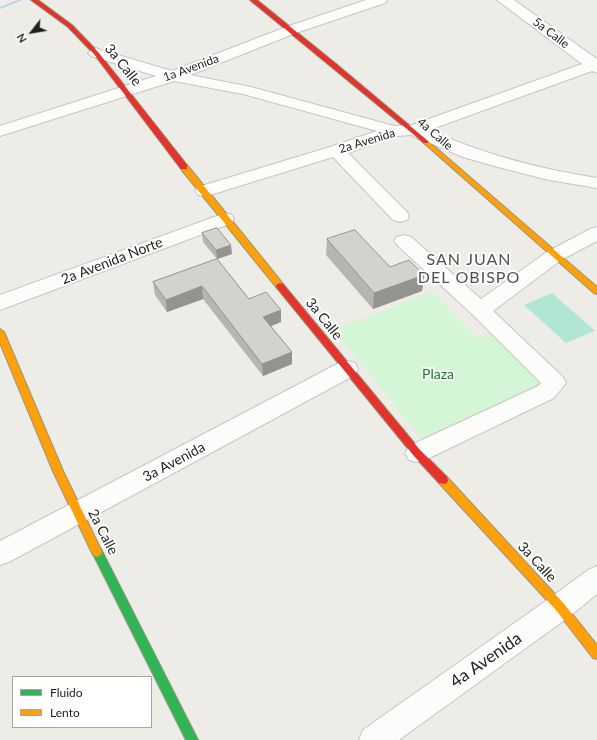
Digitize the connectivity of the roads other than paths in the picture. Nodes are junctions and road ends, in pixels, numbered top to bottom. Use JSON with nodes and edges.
{"nodes":[{"id":1,"x":34,"y":0,"type":"edge"},
{"id":2,"x":253,"y":0,"type":"edge"},
{"id":3,"x":380,"y":0,"type":"edge"},
{"id":4,"x":504,"y":0,"type":"edge"},
{"id":5,"x":291,"y":30,"type":"junction"},
{"id":6,"x":96,"y":53,"type":"junction"},
{"id":7,"x":596,"y":65,"type":"edge"},
{"id":8,"x":173,"y":76,"type":"junction"},
{"id":9,"x":125,"y":90,"type":"junction"},
{"id":10,"x":413,"y":130,"type":"junction"},
{"id":11,"x":0,"y":131,"type":"edge"},
{"id":12,"x":394,"y":131,"type":"junction"},
{"id":13,"x":336,"y":151,"type":"junction"},
{"id":14,"x":597,"y":183,"type":"edge"},
{"id":15,"x":204,"y":191,"type":"junction"},
{"id":16,"x":400,"y":216,"type":"dead end"},
{"id":17,"x":225,"y":219,"type":"junction"},
{"id":18,"x":597,"y":233,"type":"edge"},
{"id":19,"x":404,"y":241,"type":"dead end"},
{"id":20,"x":554,"y":256,"type":"junction"},
{"id":21,"x":597,"y":290,"type":"edge"},
{"id":22,"x":0,"y":303,"type":"edge"},
{"id":23,"x":480,"y":310,"type":"junction"},
{"id":24,"x":0,"y":332,"type":"edge"},
{"id":25,"x":347,"y":369,"type":"junction"},
{"id":26,"x":417,"y":453,"type":"junction"},
{"id":27,"x":77,"y":513,"type":"junction"},
{"id":28,"x":0,"y":554,"type":"edge"},
{"id":29,"x":597,"y":578,"type":"edge"},
{"id":30,"x":560,"y":607,"type":"junction"},
{"id":31,"x":597,"y":654,"type":"edge"},
{"id":32,"x":192,"y":740,"type":"edge"},
{"id":33,"x":374,"y":740,"type":"edge"}],
"edges":[{"from":1,"to":6,"type":"street","name":"3a Calle"},
{"from":2,"to":5,"type":"street","name":"4a Calle"},
{"from":3,"to":5,"type":"street","name":"1a Avenida"},
{"from":4,"to":7,"type":"street","name":"5a Calle"},
{"from":5,"to":8,"type":"street","name":"1a Avenida"},
{"from":5,"to":10,"type":"street","name":"4a Calle"},
{"from":6,"to":8,"type":"street"},
{"from":6,"to":9,"type":"street","name":"3a Calle"},
{"from":7,"to":10,"type":"street","name":"2a Avenida"},
{"from":8,"to":9,"type":"street","name":"1a Avenida"},
{"from":8,"to":12,"type":"street"},
{"from":9,"to":11,"type":"street","name":"1a Avenida"},
{"from":9,"to":15,"type":"street","name":"3a Calle"},
{"from":10,"to":12,"type":"street","name":"2a Avenida"},
{"from":10,"to":14,"type":"street"},
{"from":10,"to":20,"type":"street","name":"4a Calle"},
{"from":12,"to":13,"type":"street","name":"2a Avenida"},
{"from":13,"to":15,"type":"street","name":"2a Avenida"},
{"from":13,"to":16,"type":"street"},
{"from":15,"to":17,"type":"street","name":"3a Calle"},
{"from":17,"to":22,"type":"street","name":"2a Avenida Norte"},
{"from":17,"to":25,"type":"street","name":"3a Calle"},
{"from":18,"to":20,"type":"street"},
{"from":19,"to":23,"type":"street"},
{"from":20,"to":21,"type":"street","name":"4a Calle"},
{"from":20,"to":23,"type":"street"},
{"from":23,"to":26,"type":"street"},
{"from":24,"to":27,"type":"street","name":"2a Calle"},
{"from":25,"to":26,"type":"street","name":"3a Calle"},
{"from":25,"to":27,"type":"street","name":"3a Avenida"},
{"from":26,"to":30,"type":"street","name":"3a Calle"},
{"from":27,"to":28,"type":"street","name":"3a Avenida"},
{"from":27,"to":32,"type":"street","name":"2a Calle"},
{"from":29,"to":30,"type":"street","name":"4a Avenida"},
{"from":30,"to":31,"type":"street","name":"3a Calle"},
{"from":30,"to":33,"type":"street","name":"4a Avenida"}]}
